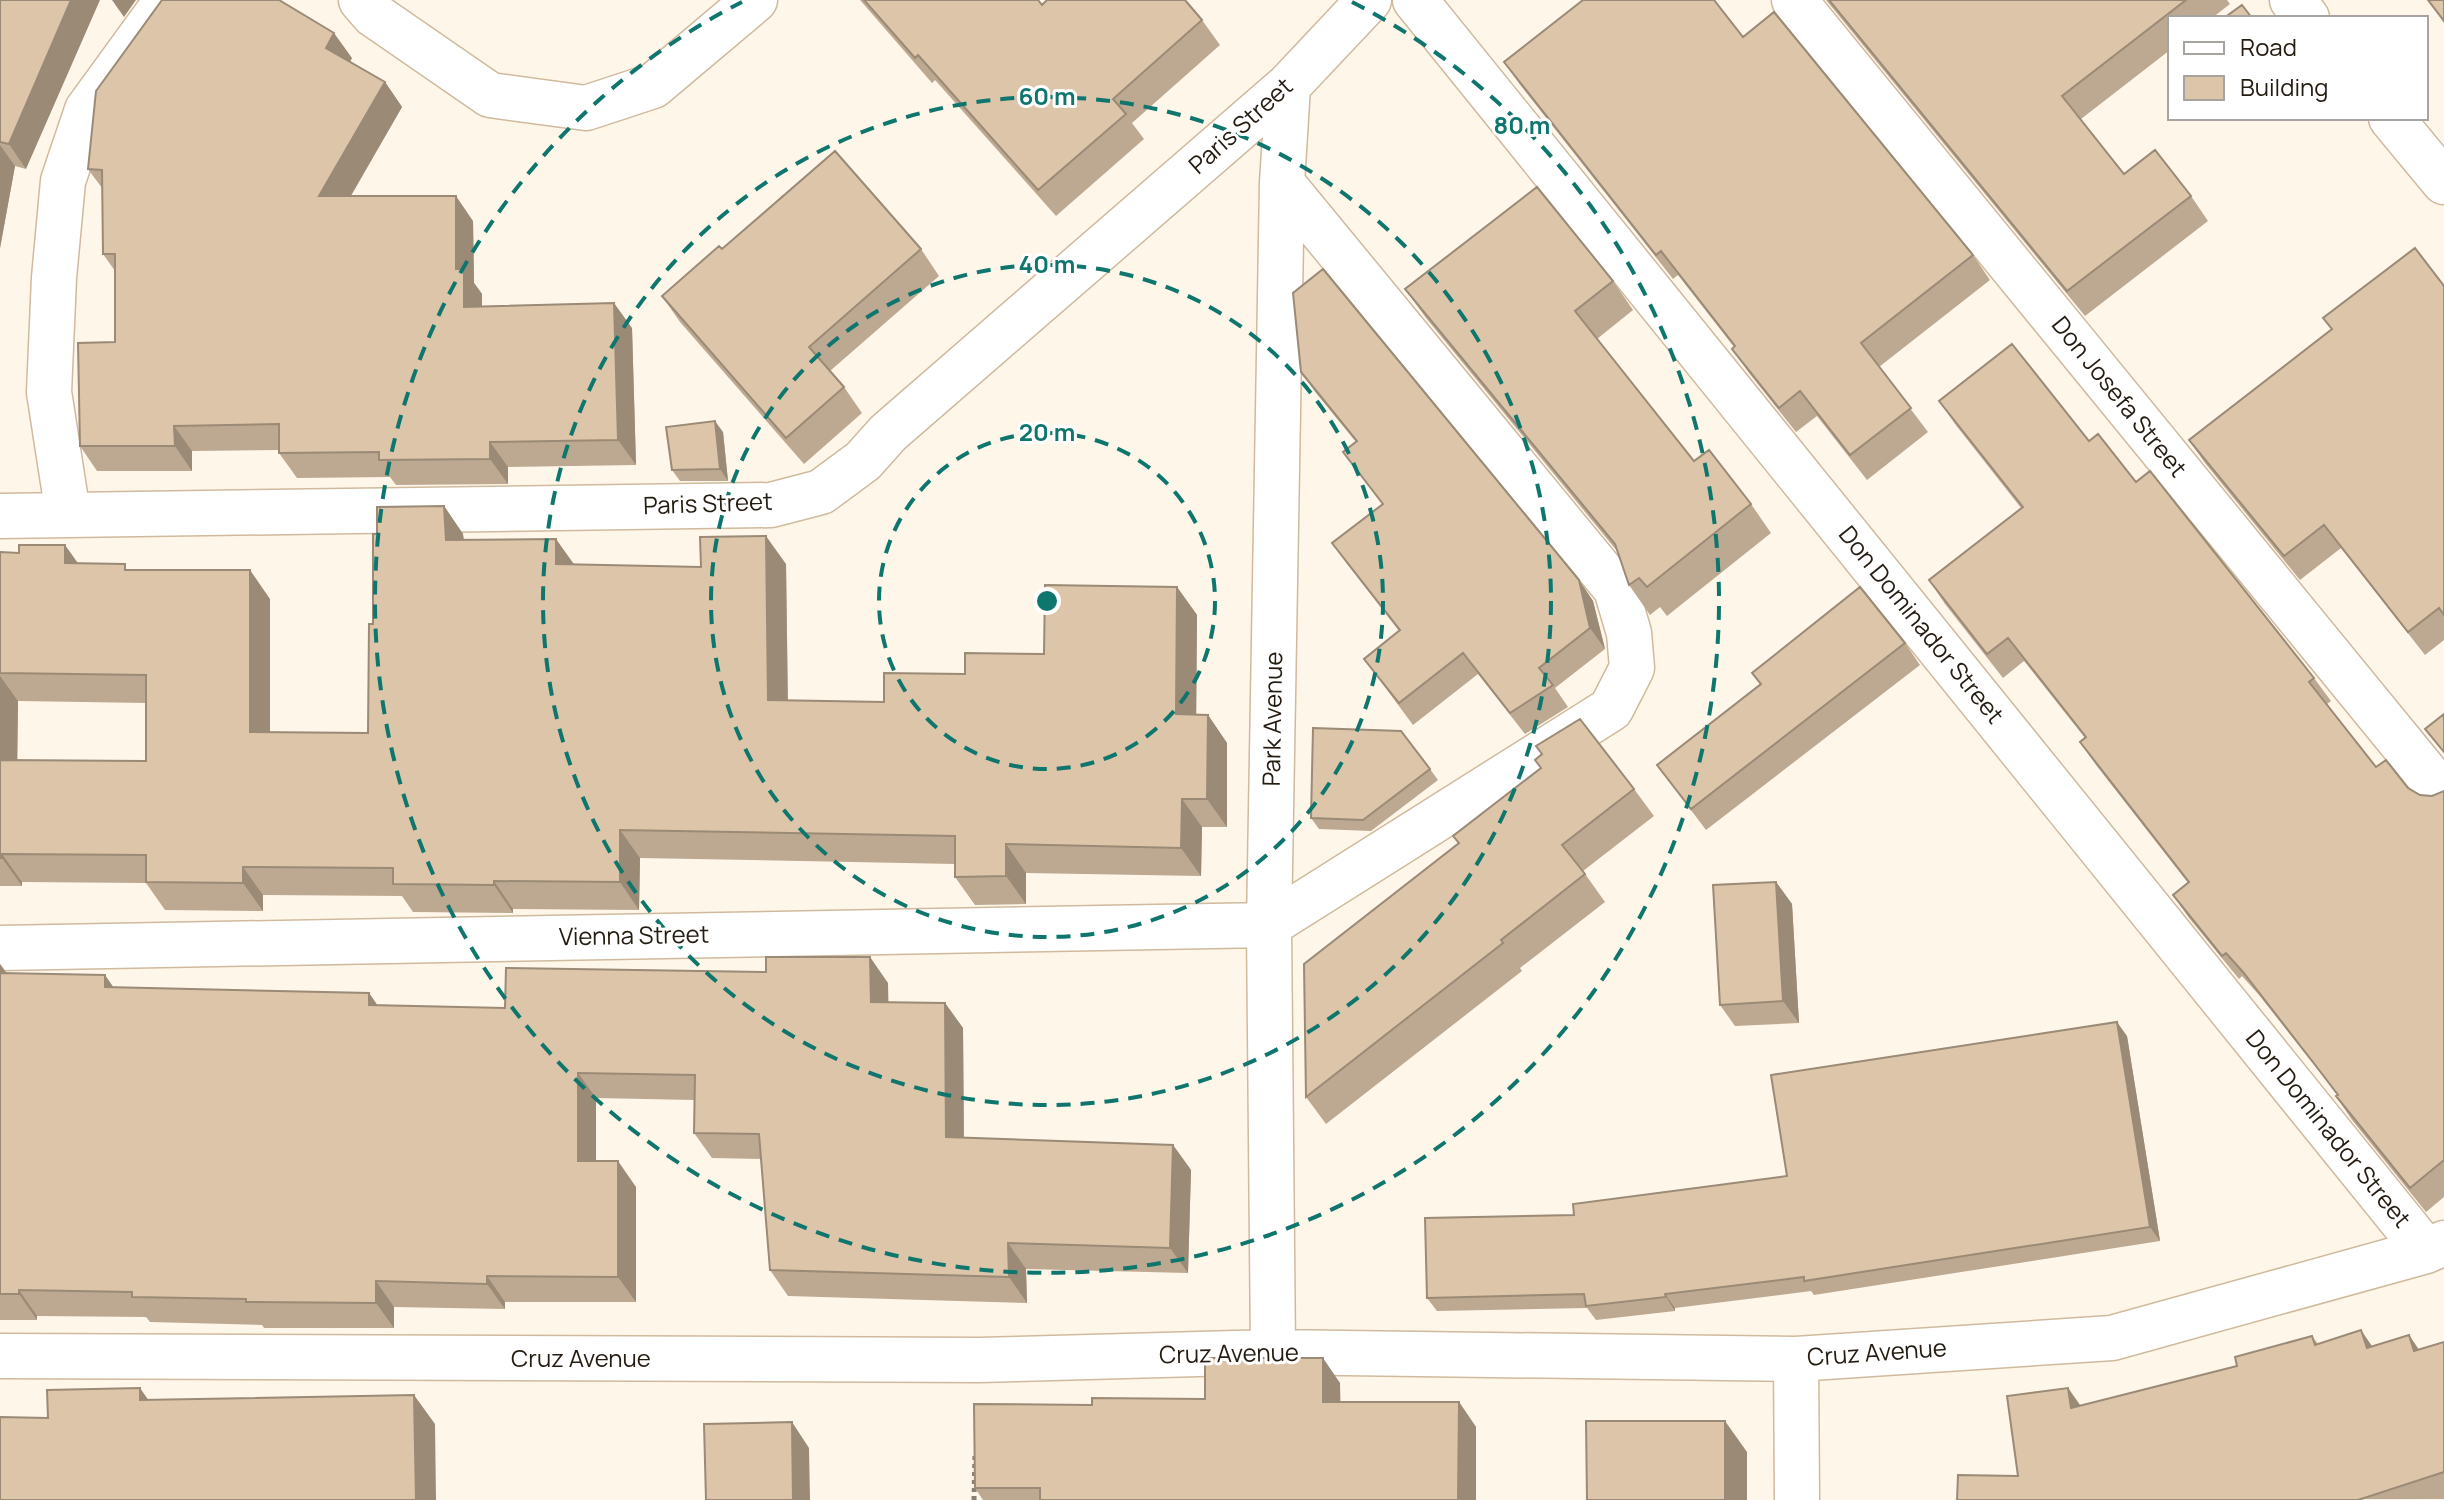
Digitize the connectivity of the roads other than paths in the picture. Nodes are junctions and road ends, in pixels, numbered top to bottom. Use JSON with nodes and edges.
{"nodes":[{"id":1,"x":167,"y":0,"type":"edge"},
{"id":2,"x":361,"y":0,"type":"edge"},
{"id":3,"x":755,"y":0,"type":"edge"},
{"id":4,"x":1369,"y":0,"type":"edge"},
{"id":5,"x":1415,"y":0,"type":"edge"},
{"id":6,"x":1794,"y":0,"type":"edge"},
{"id":7,"x":2292,"y":0,"type":"edge"},
{"id":8,"x":2305,"y":16,"type":"edge"},
{"id":9,"x":1288,"y":86,"type":"junction"},
{"id":10,"x":2393,"y":120,"type":"edge"},
{"id":11,"x":2444,"y":182,"type":"edge"},
{"id":12,"x":1282,"y":183,"type":"junction"},
{"id":13,"x":68,"y":514,"type":"junction"},
{"id":14,"x":0,"y":516,"type":"edge"},
{"id":15,"x":2444,"y":795,"type":"edge"},
{"id":16,"x":1269,"y":925,"type":"junction"},
{"id":17,"x":0,"y":948,"type":"edge"},
{"id":18,"x":2435,"y":1247,"type":"edge"},
{"id":19,"x":1273,"y":1352,"type":"junction"},
{"id":20,"x":0,"y":1356,"type":"edge"},
{"id":21,"x":1796,"y":1359,"type":"junction"},
{"id":22,"x":1797,"y":1500,"type":"edge"}],
"edges":[{"from":1,"to":13,"type":"street"},
{"from":2,"to":3,"type":"street"},
{"from":4,"to":9,"type":"street","name":"Paris Street"},
{"from":5,"to":18,"type":"street","name":"Don Dominador Street"},
{"from":6,"to":15,"type":"street","name":"Don Josefa Street"},
{"from":7,"to":8,"type":"street"},
{"from":9,"to":12,"type":"street","name":"Park Avenue"},
{"from":9,"to":13,"type":"street","name":"Paris Street"},
{"from":10,"to":11,"type":"street"},
{"from":12,"to":16,"type":"street","name":"Park Avenue"},
{"from":12,"to":16,"type":"street"},
{"from":13,"to":14,"type":"street","name":"Paris Street"},
{"from":16,"to":17,"type":"street","name":"Vienna Street"},
{"from":16,"to":19,"type":"street","name":"Park Avenue"},
{"from":18,"to":21,"type":"street","name":"Cruz Avenue"},
{"from":19,"to":20,"type":"street","name":"Cruz Avenue"},
{"from":19,"to":21,"type":"street","name":"Cruz Avenue"},
{"from":21,"to":22,"type":"street"}]}
